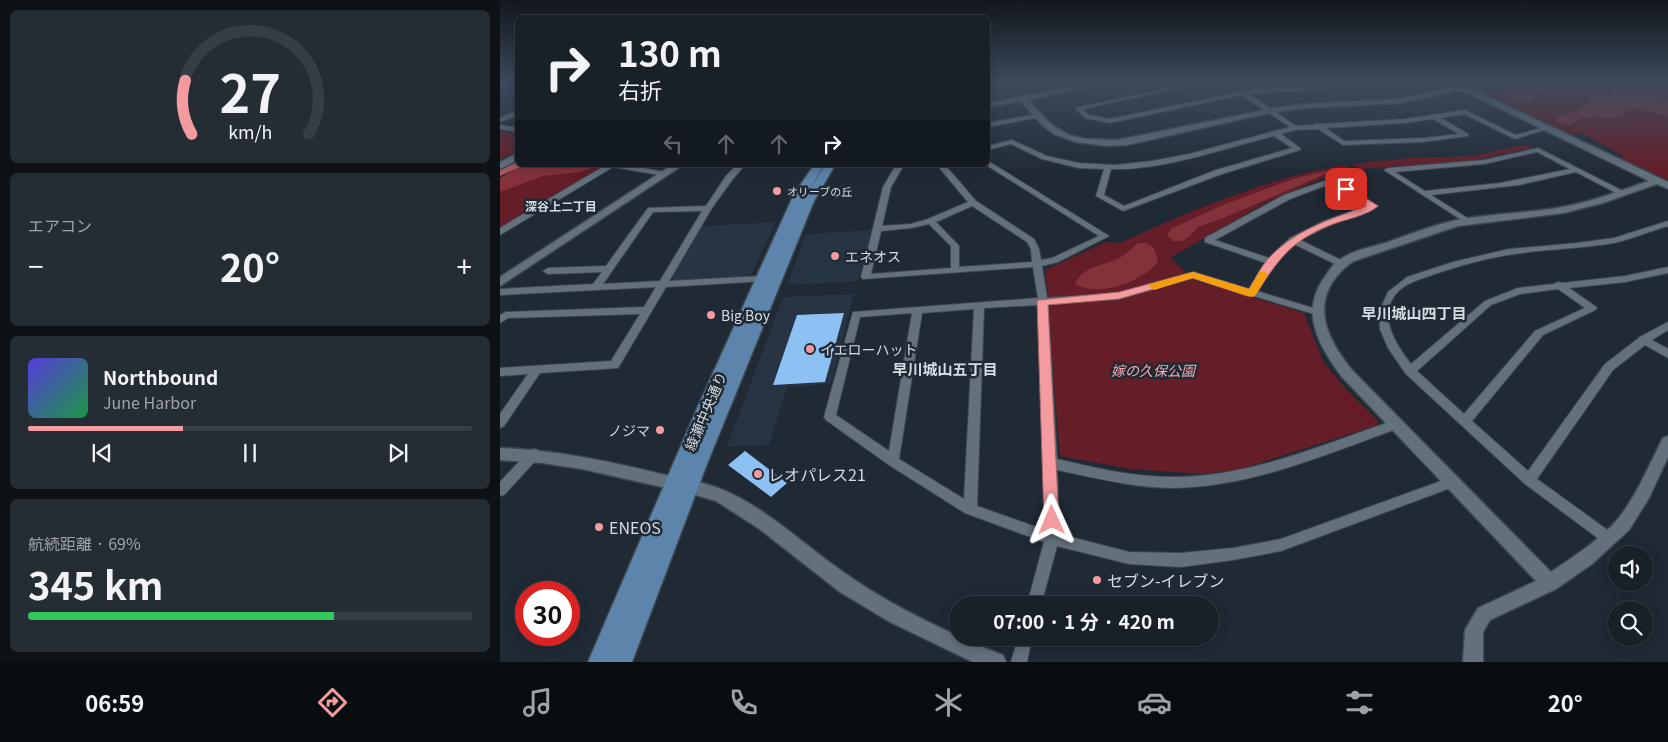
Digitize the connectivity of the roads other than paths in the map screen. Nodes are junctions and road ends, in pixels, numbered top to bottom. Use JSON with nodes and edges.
{"nodes":[{"id":1,"x":515,"y":113,"type":"edge"},
{"id":2,"x":1035,"y":113,"type":"edge"},
{"id":3,"x":1083,"y":113,"type":"edge"},
{"id":4,"x":1149,"y":113,"type":"edge"},
{"id":5,"x":1260,"y":113,"type":"edge"},
{"id":6,"x":1272,"y":113,"type":"edge"},
{"id":7,"x":1460,"y":113,"type":"edge"},
{"id":8,"x":1467,"y":113,"type":"edge"},
{"id":9,"x":1517,"y":113,"type":"edge"},
{"id":10,"x":1038,"y":116,"type":"junction"},
{"id":11,"x":1436,"y":117,"type":"junction"},
{"id":12,"x":500,"y":120,"type":"edge"},
{"id":13,"x":990,"y":125,"type":"edge"},
{"id":14,"x":1316,"y":125,"type":"junction"},
{"id":15,"x":500,"y":127,"type":"edge"},
{"id":16,"x":1295,"y":128,"type":"junction"},
{"id":17,"x":1548,"y":128,"type":"junction"},
{"id":18,"x":515,"y":130,"type":"edge"},
{"id":19,"x":1275,"y":133,"type":"junction"},
{"id":20,"x":990,"y":148,"type":"edge"},
{"id":21,"x":515,"y":158,"type":"edge"},
{"id":22,"x":990,"y":164,"type":"edge"},
{"id":23,"x":500,"y":166,"type":"edge"},
{"id":24,"x":610,"y":167,"type":"edge"},
{"id":25,"x":625,"y":167,"type":"edge"},
{"id":26,"x":675,"y":167,"type":"edge"},
{"id":27,"x":739,"y":167,"type":"edge"},
{"id":28,"x":818,"y":167,"type":"edge"},
{"id":29,"x":829,"y":167,"type":"edge"},
{"id":30,"x":899,"y":167,"type":"edge"},
{"id":31,"x":943,"y":167,"type":"edge"},
{"id":32,"x":1108,"y":168,"type":"junction"},
{"id":33,"x":1575,"y":170,"type":"junction"},
{"id":34,"x":665,"y":174,"type":"junction"},
{"id":35,"x":1663,"y":184,"type":"edge"},
{"id":36,"x":1424,"y":193,"type":"junction"},
{"id":37,"x":1623,"y":193,"type":"junction"},
{"id":38,"x":973,"y":203,"type":"junction"},
{"id":39,"x":708,"y":208,"type":"junction"},
{"id":40,"x":931,"y":221,"type":"junction"},
{"id":41,"x":1466,"y":221,"type":"junction"},
{"id":42,"x":1668,"y":223,"type":"edge"},
{"id":43,"x":878,"y":229,"type":"junction"},
{"id":44,"x":500,"y":232,"type":"edge"},
{"id":45,"x":1293,"y":240,"type":"junction"},
{"id":46,"x":1271,"y":262,"type":"junction"},
{"id":47,"x":1038,"y":264,"type":"junction"},
{"id":48,"x":1342,"y":264,"type":"junction"},
{"id":49,"x":609,"y":268,"type":"junction"},
{"id":50,"x":955,"y":270,"type":"junction"},
{"id":51,"x":1668,"y":270,"type":"edge"},
{"id":52,"x":548,"y":272,"type":"dead end"},
{"id":53,"x":500,"y":282,"type":"edge"},
{"id":54,"x":1558,"y":285,"type":"junction"},
{"id":55,"x":661,"y":286,"type":"junction"},
{"id":56,"x":596,"y":287,"type":"junction"},
{"id":57,"x":764,"y":289,"type":"junction"},
{"id":58,"x":500,"y":292,"type":"edge"},
{"id":59,"x":1251,"y":293,"type":"junction"},
{"id":60,"x":1042,"y":302,"type":"junction"},
{"id":61,"x":980,"y":306,"type":"junction"},
{"id":62,"x":649,"y":307,"type":"junction"},
{"id":63,"x":918,"y":309,"type":"junction"},
{"id":64,"x":1317,"y":312,"type":"junction"},
{"id":65,"x":500,"y":320,"type":"edge"},
{"id":66,"x":1668,"y":325,"type":"edge"},
{"id":67,"x":1644,"y":340,"type":"junction"},
{"id":68,"x":1668,"y":354,"type":"edge"},
{"id":69,"x":537,"y":370,"type":"junction"},
{"id":70,"x":1410,"y":371,"type":"junction"},
{"id":71,"x":500,"y":372,"type":"edge"},
{"id":72,"x":1464,"y":422,"type":"junction"},
{"id":73,"x":500,"y":423,"type":"edge"},
{"id":74,"x":1395,"y":425,"type":"junction"},
{"id":75,"x":1668,"y":442,"type":"edge"},
{"id":76,"x":500,"y":454,"type":"edge"},
{"id":77,"x":534,"y":454,"type":"junction"},
{"id":78,"x":893,"y":461,"type":"junction"},
{"id":79,"x":1051,"y":463,"type":"junction"},
{"id":80,"x":1529,"y":480,"type":"junction"},
{"id":81,"x":1452,"y":482,"type":"junction"},
{"id":82,"x":682,"y":485,"type":"junction"},
{"id":83,"x":500,"y":491,"type":"edge"},
{"id":84,"x":970,"y":509,"type":"junction"},
{"id":85,"x":1052,"y":538,"type":"junction"},
{"id":86,"x":1608,"y":538,"type":"junction"},
{"id":87,"x":1550,"y":583,"type":"junction"},
{"id":88,"x":1036,"y":596,"type":"edge"},
{"id":89,"x":1023,"y":646,"type":"edge"},
{"id":90,"x":599,"y":662,"type":"edge"},
{"id":91,"x":621,"y":662,"type":"edge"},
{"id":92,"x":996,"y":662,"type":"edge"},
{"id":93,"x":1019,"y":662,"type":"edge"},
{"id":94,"x":1473,"y":662,"type":"edge"}],
"edges":[{"from":1,"to":12,"type":"street"},
{"from":2,"to":10,"type":"street"},
{"from":3,"to":4,"type":"street"},
{"from":5,"to":10,"type":"street"},
{"from":6,"to":16,"type":"street"},
{"from":7,"to":11,"type":"street"},
{"from":8,"to":17,"type":"street"},
{"from":9,"to":17,"type":"street"},
{"from":10,"to":13,"type":"street"},
{"from":11,"to":14,"type":"street"},
{"from":11,"to":14,"type":"street"},
{"from":14,"to":16,"type":"street"},
{"from":15,"to":18,"type":"street"},
{"from":16,"to":19,"type":"street"},
{"from":17,"to":35,"type":"street"},
{"from":19,"to":32,"type":"street"},
{"from":19,"to":32,"type":"street"},
{"from":20,"to":32,"type":"street"},
{"from":21,"to":23,"type":"street"},
{"from":22,"to":47,"type":"street"},
{"from":24,"to":44,"type":"street"},
{"from":25,"to":34,"type":"street"},
{"from":26,"to":34,"type":"street"},
{"from":27,"to":39,"type":"street"},
{"from":28,"to":57,"type":"main road","name":"綾瀬中央通り"},
{"from":29,"to":57,"type":"main road","name":"綾瀬中央通り"},
{"from":30,"to":43,"type":"street"},
{"from":31,"to":38,"type":"street"},
{"from":33,"to":36,"type":"street"},
{"from":33,"to":36,"type":"street"},
{"from":33,"to":37,"type":"street"},
{"from":34,"to":53,"type":"street"},
{"from":35,"to":37,"type":"street"},
{"from":36,"to":41,"type":"street"},
{"from":37,"to":41,"type":"street"},
{"from":38,"to":40,"type":"street"},
{"from":38,"to":47,"type":"street"},
{"from":39,"to":49,"type":"street"},
{"from":39,"to":55,"type":"street"},
{"from":40,"to":43,"type":"street"},
{"from":40,"to":50,"type":"street"},
{"from":41,"to":48,"type":"street"},
{"from":42,"to":70,"type":"street"},
{"from":43,"to":50,"type":"street"},
{"from":45,"to":46,"type":"street"},
{"from":45,"to":46,"type":"street"},
{"from":45,"to":48,"type":"street"},
{"from":46,"to":59,"type":"street"},
{"from":47,"to":50,"type":"street"},
{"from":47,"to":60,"type":"street"},
{"from":48,"to":64,"type":"street"},
{"from":49,"to":52,"type":"street"},
{"from":49,"to":56,"type":"street"},
{"from":51,"to":54,"type":"street"},
{"from":54,"to":70,"type":"street"},
{"from":54,"to":72,"type":"street"},
{"from":55,"to":56,"type":"street"},
{"from":55,"to":57,"type":"street"},
{"from":55,"to":62,"type":"street"},
{"from":56,"to":58,"type":"street"},
{"from":57,"to":82,"type":"main road","name":"綾瀬中央通り"},
{"from":59,"to":60,"type":"street"},
{"from":59,"to":64,"type":"street"},
{"from":60,"to":61,"type":"street"},
{"from":60,"to":79,"type":"street"},
{"from":61,"to":63,"type":"street"},
{"from":61,"to":84,"type":"street"},
{"from":62,"to":65,"type":"street"},
{"from":62,"to":69,"type":"street"},
{"from":63,"to":78,"type":"street"},
{"from":63,"to":78,"type":"street"},
{"from":64,"to":74,"type":"street"},
{"from":66,"to":67,"type":"street"},
{"from":67,"to":68,"type":"street"},
{"from":67,"to":80,"type":"street"},
{"from":69,"to":71,"type":"street"},
{"from":69,"to":73,"type":"street"},
{"from":70,"to":72,"type":"street"},
{"from":72,"to":80,"type":"street"},
{"from":74,"to":79,"type":"street"},
{"from":74,"to":81,"type":"street"},
{"from":75,"to":86,"type":"street"},
{"from":76,"to":77,"type":"street"},
{"from":77,"to":82,"type":"street"},
{"from":77,"to":83,"type":"street"},
{"from":78,"to":84,"type":"street"},
{"from":79,"to":85,"type":"street"},
{"from":80,"to":86,"type":"street"},
{"from":81,"to":85,"type":"street"},
{"from":81,"to":87,"type":"street"},
{"from":82,"to":90,"type":"main road","name":"綾瀬中央通り"},
{"from":82,"to":91,"type":"main road","name":"綾瀬中央通り"},
{"from":82,"to":92,"type":"street"},
{"from":84,"to":85,"type":"street"},
{"from":85,"to":88,"type":"street"},
{"from":86,"to":87,"type":"street"},
{"from":87,"to":94,"type":"street"},
{"from":89,"to":93,"type":"street"}]}
